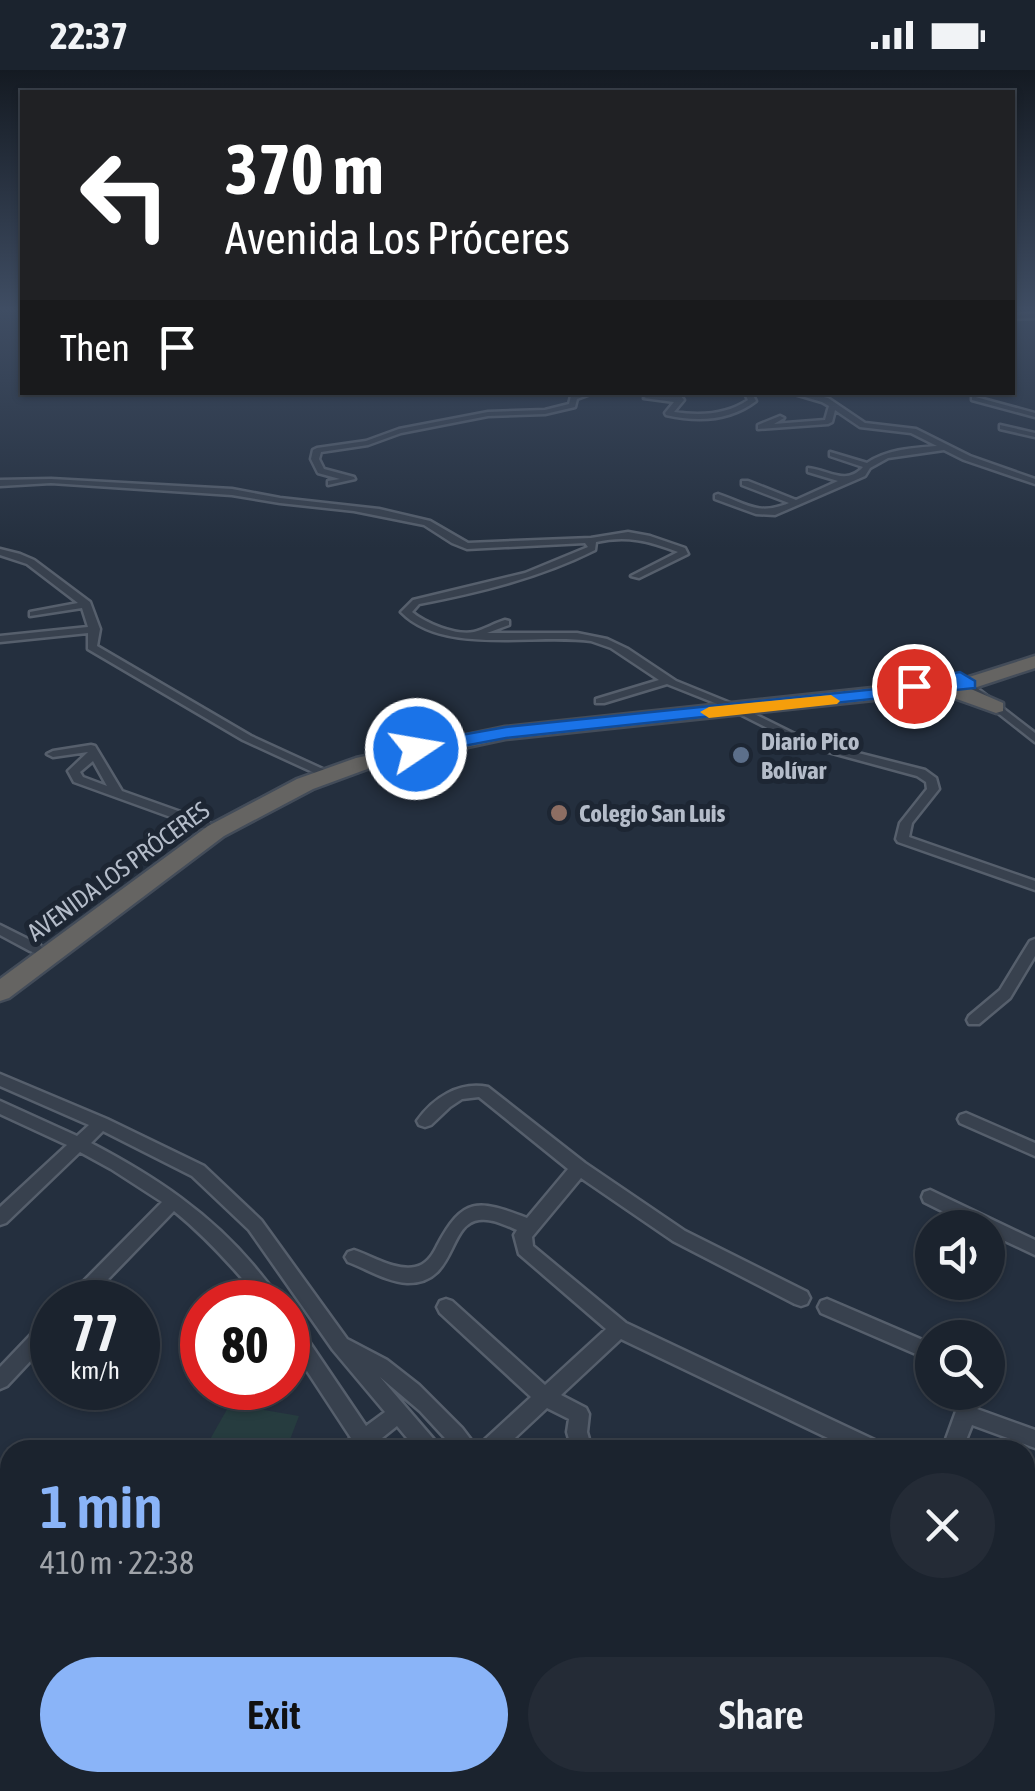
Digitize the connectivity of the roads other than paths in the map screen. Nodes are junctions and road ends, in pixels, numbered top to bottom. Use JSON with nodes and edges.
{"nodes":[{"id":1,"x":584,"y":395,"type":"edge"},
{"id":2,"x":748,"y":395,"type":"edge"},
{"id":3,"x":804,"y":395,"type":"edge"},
{"id":4,"x":677,"y":396,"type":"edge"},
{"id":5,"x":648,"y":398,"type":"dead end"},
{"id":6,"x":976,"y":398,"type":"dead end"},
{"id":7,"x":832,"y":407,"type":"junction"},
{"id":8,"x":1035,"y":415,"type":"edge"},
{"id":9,"x":780,"y":418,"type":"dead end"},
{"id":10,"x":1004,"y":427,"type":"dead end"},
{"id":11,"x":1035,"y":435,"type":"edge"},
{"id":12,"x":942,"y":448,"type":"junction"},
{"id":13,"x":832,"y":454,"type":"dead end"},
{"id":14,"x":866,"y":466,"type":"junction"},
{"id":15,"x":811,"y":470,"type":"dead end"},
{"id":16,"x":842,"y":480,"type":"junction"},
{"id":17,"x":68,"y":482,"type":"junction"},
{"id":18,"x":1035,"y":482,"type":"edge"},
{"id":19,"x":0,"y":483,"type":"edge"},
{"id":20,"x":331,"y":483,"type":"dead end"},
{"id":21,"x":745,"y":483,"type":"dead end"},
{"id":22,"x":37,"y":488,"type":"dead end"},
{"id":23,"x":718,"y":497,"type":"dead end"},
{"id":24,"x":795,"y":502,"type":"junction"},
{"id":25,"x":458,"y":529,"type":"dead end"},
{"id":26,"x":542,"y":541,"type":"junction"},
{"id":27,"x":591,"y":541,"type":"junction"},
{"id":28,"x":0,"y":552,"type":"edge"},
{"id":29,"x":636,"y":576,"type":"dead end"},
{"id":30,"x":87,"y":604,"type":"junction"},
{"id":31,"x":34,"y":614,"type":"dead end"},
{"id":32,"x":505,"y":623,"type":"dead end"},
{"id":33,"x":95,"y":630,"type":"junction"},
{"id":34,"x":470,"y":635,"type":"junction"},
{"id":35,"x":0,"y":639,"type":"edge"},
{"id":36,"x":1035,"y":649,"type":"edge"},
{"id":37,"x":1035,"y":662,"type":"edge"},
{"id":38,"x":1007,"y":673,"type":"junction"},
{"id":39,"x":667,"y":681,"type":"junction"},
{"id":40,"x":964,"y":681,"type":"junction"},
{"id":41,"x":936,"y":689,"type":"junction"},
{"id":42,"x":600,"y":702,"type":"dead end"},
{"id":43,"x":733,"y":707,"type":"junction"},
{"id":44,"x":996,"y":707,"type":"junction"},
{"id":45,"x":1035,"y":739,"type":"edge"},
{"id":46,"x":53,"y":754,"type":"dead end"},
{"id":47,"x":95,"y":754,"type":"junction"},
{"id":48,"x":321,"y":771,"type":"junction"},
{"id":49,"x":116,"y":790,"type":"junction"},
{"id":50,"x":205,"y":825,"type":"junction"},
{"id":51,"x":1035,"y":886,"type":"edge"},
{"id":52,"x":0,"y":929,"type":"edge"},
{"id":53,"x":1035,"y":944,"type":"edge"},
{"id":54,"x":35,"y":948,"type":"junction"},
{"id":55,"x":0,"y":974,"type":"edge"},
{"id":56,"x":0,"y":992,"type":"edge"},
{"id":57,"x":974,"y":1020,"type":"dead end"},
{"id":58,"x":0,"y":1080,"type":"edge"},
{"id":59,"x":0,"y":1107,"type":"edge"},
{"id":60,"x":966,"y":1119,"type":"dead end"},
{"id":61,"x":425,"y":1121,"type":"dead end"},
{"id":62,"x":100,"y":1123,"type":"junction"},
{"id":63,"x":78,"y":1142,"type":"junction"},
{"id":64,"x":1035,"y":1150,"type":"edge"},
{"id":65,"x":578,"y":1168,"type":"junction"},
{"id":66,"x":930,"y":1197,"type":"dead end"},
{"id":67,"x":174,"y":1200,"type":"junction"},
{"id":68,"x":0,"y":1218,"type":"edge"},
{"id":69,"x":530,"y":1227,"type":"junction"},
{"id":70,"x":1035,"y":1248,"type":"edge"},
{"id":71,"x":354,"y":1257,"type":"dead end"},
{"id":72,"x":96,"y":1280,"type":"edge"},
{"id":73,"x":255,"y":1280,"type":"edge"},
{"id":74,"x":801,"y":1298,"type":"dead end"},
{"id":75,"x":446,"y":1307,"type":"dead end"},
{"id":76,"x":827,"y":1307,"type":"dead end"},
{"id":77,"x":619,"y":1329,"type":"junction"},
{"id":78,"x":340,"y":1344,"type":"junction"},
{"id":79,"x":915,"y":1346,"type":"edge"},
{"id":80,"x":30,"y":1349,"type":"edge"},
{"id":81,"x":310,"y":1363,"type":"edge"},
{"id":82,"x":0,"y":1380,"type":"edge"},
{"id":83,"x":545,"y":1398,"type":"junction"},
{"id":84,"x":967,"y":1410,"type":"edge"},
{"id":85,"x":398,"y":1414,"type":"junction"},
{"id":86,"x":966,"y":1414,"type":"junction"},
{"id":87,"x":1035,"y":1439,"type":"edge"},
{"id":88,"x":357,"y":1440,"type":"edge"},
{"id":89,"x":368,"y":1440,"type":"edge"},
{"id":90,"x":420,"y":1440,"type":"edge"},
{"id":91,"x":460,"y":1440,"type":"edge"},
{"id":92,"x":499,"y":1440,"type":"edge"},
{"id":93,"x":579,"y":1440,"type":"edge"},
{"id":94,"x":853,"y":1440,"type":"edge"},
{"id":95,"x":956,"y":1440,"type":"edge"}],
"edges":[{"from":1,"to":20,"type":"street"},
{"from":2,"to":4,"type":"street"},
{"from":3,"to":7,"type":"street"},
{"from":4,"to":5,"type":"street"},
{"from":6,"to":8,"type":"street"},
{"from":7,"to":9,"type":"street"},
{"from":7,"to":12,"type":"street"},
{"from":10,"to":11,"type":"street"},
{"from":12,"to":14,"type":"street"},
{"from":12,"to":18,"type":"street"},
{"from":13,"to":14,"type":"street"},
{"from":14,"to":16,"type":"street"},
{"from":15,"to":16,"type":"street"},
{"from":16,"to":24,"type":"street"},
{"from":17,"to":19,"type":"street"},
{"from":17,"to":22,"type":"street"},
{"from":17,"to":26,"type":"street"},
{"from":21,"to":24,"type":"street"},
{"from":23,"to":24,"type":"street"},
{"from":25,"to":26,"type":"street"},
{"from":26,"to":27,"type":"street"},
{"from":27,"to":29,"type":"street"},
{"from":27,"to":34,"type":"street"},
{"from":28,"to":30,"type":"street"},
{"from":30,"to":31,"type":"street"},
{"from":30,"to":33,"type":"street"},
{"from":32,"to":34,"type":"street"},
{"from":33,"to":35,"type":"street"},
{"from":33,"to":48,"type":"street"},
{"from":34,"to":39,"type":"street"},
{"from":36,"to":40,"type":"highway","name":"AVENIDA LOS PRÓCERES"},
{"from":37,"to":38,"type":"highway","name":"AVENIDA LOS PRÓCERES"},
{"from":38,"to":40,"type":"highway","name":"AVENIDA LOS PRÓCERES"},
{"from":38,"to":44,"type":"highway"},
{"from":39,"to":42,"type":"street"},
{"from":39,"to":43,"type":"street"},
{"from":40,"to":41,"type":"highway","name":"AVENIDA LOS PRÓCERES"},
{"from":40,"to":43,"type":"highway","name":"AVENIDA LOS PRÓCERES"},
{"from":40,"to":44,"type":"street"},
{"from":41,"to":43,"type":"highway","name":"AVENIDA LOS PRÓCERES"},
{"from":41,"to":44,"type":"highway"},
{"from":43,"to":48,"type":"highway","name":"AVENIDA LOS PRÓCERES"},
{"from":43,"to":51,"type":"street"},
{"from":43,"to":56,"type":"highway","name":"AVENIDA LOS PRÓCERES"},
{"from":44,"to":45,"type":"street"},
{"from":46,"to":47,"type":"street"},
{"from":47,"to":49,"type":"street"},
{"from":47,"to":49,"type":"street"},
{"from":48,"to":50,"type":"highway","name":"AVENIDA LOS PRÓCERES"},
{"from":49,"to":50,"type":"street"},
{"from":50,"to":54,"type":"highway","name":"AVENIDA LOS PRÓCERES"},
{"from":52,"to":54,"type":"street"},
{"from":53,"to":57,"type":"street"},
{"from":54,"to":55,"type":"highway","name":"AVENIDA LOS PRÓCERES"},
{"from":58,"to":62,"type":"street"},
{"from":59,"to":63,"type":"street"},
{"from":60,"to":64,"type":"street"},
{"from":61,"to":65,"type":"street"},
{"from":62,"to":63,"type":"street"},
{"from":62,"to":78,"type":"street"},
{"from":63,"to":67,"type":"street"},
{"from":63,"to":68,"type":"street"},
{"from":65,"to":69,"type":"street"},
{"from":65,"to":74,"type":"street"},
{"from":66,"to":70,"type":"street"},
{"from":67,"to":72,"type":"street"},
{"from":67,"to":73,"type":"street"},
{"from":69,"to":71,"type":"street"},
{"from":69,"to":77,"type":"street"},
{"from":75,"to":83,"type":"street"},
{"from":76,"to":79,"type":"street"},
{"from":77,"to":83,"type":"street"},
{"from":77,"to":94,"type":"street"},
{"from":78,"to":85,"type":"street"},
{"from":78,"to":91,"type":"street"},
{"from":80,"to":82,"type":"street"},
{"from":81,"to":88,"type":"street"},
{"from":83,"to":92,"type":"street"},
{"from":83,"to":93,"type":"street"},
{"from":84,"to":86,"type":"street"},
{"from":85,"to":89,"type":"street"},
{"from":85,"to":90,"type":"street"},
{"from":86,"to":87,"type":"street"},
{"from":86,"to":95,"type":"street"}]}
